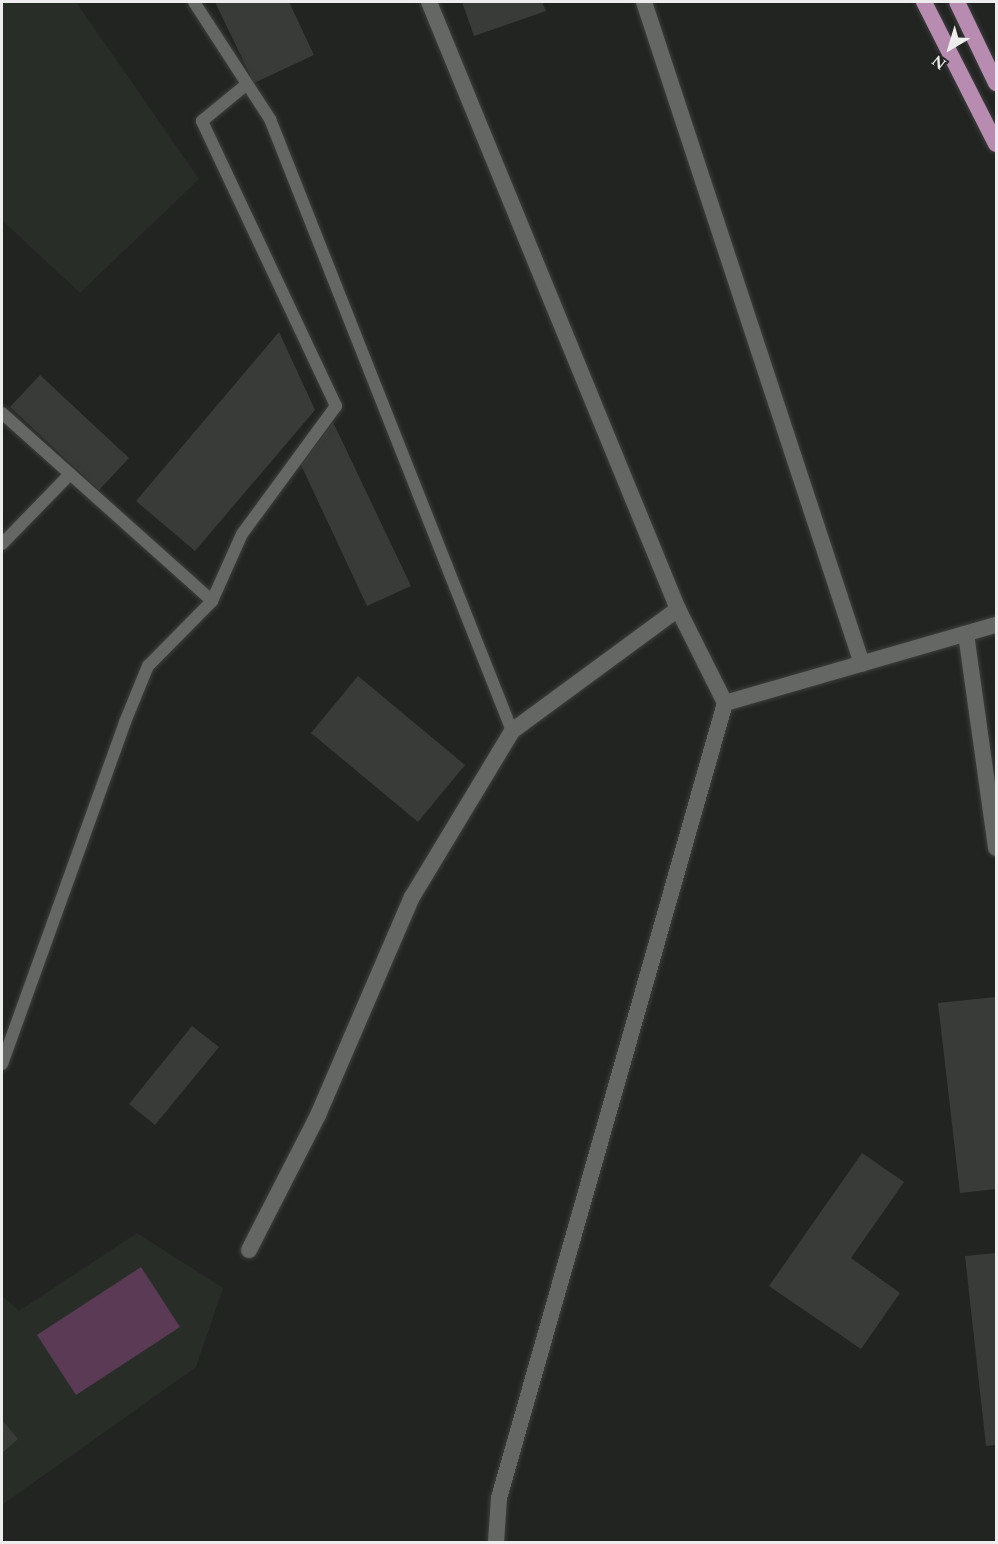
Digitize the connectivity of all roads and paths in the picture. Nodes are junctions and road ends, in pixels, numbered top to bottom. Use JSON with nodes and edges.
{"nodes":[{"id":1,"x":194,"y":2,"type":"edge"},
{"id":2,"x":429,"y":2,"type":"edge"},
{"id":3,"x":644,"y":2,"type":"edge"},
{"id":4,"x":924,"y":2,"type":"edge"},
{"id":5,"x":957,"y":2,"type":"edge"},
{"id":6,"x":996,"y":83,"type":"edge"},
{"id":7,"x":247,"y":84,"type":"junction"},
{"id":8,"x":996,"y":144,"type":"edge"},
{"id":9,"x":2,"y":413,"type":"edge"},
{"id":10,"x":70,"y":474,"type":"junction"},
{"id":11,"x":2,"y":544,"type":"edge"},
{"id":12,"x":212,"y":601,"type":"junction"},
{"id":13,"x":678,"y":609,"type":"junction"},
{"id":14,"x":996,"y":625,"type":"edge"},
{"id":15,"x":966,"y":634,"type":"junction"},
{"id":16,"x":862,"y":664,"type":"junction"},
{"id":17,"x":725,"y":703,"type":"junction"},
{"id":18,"x":512,"y":732,"type":"junction"},
{"id":19,"x":996,"y":848,"type":"edge"},
{"id":20,"x":2,"y":1064,"type":"edge"},
{"id":21,"x":249,"y":1250,"type":"dead end"},
{"id":22,"x":496,"y":1542,"type":"edge"}],
"edges":[{"from":1,"to":7,"type":"lane"},
{"from":2,"to":13,"type":"street"},
{"from":3,"to":16,"type":"street"},
{"from":4,"to":8,"type":"highway"},
{"from":5,"to":6,"type":"highway"},
{"from":7,"to":12,"type":"lane"},
{"from":7,"to":18,"type":"lane"},
{"from":9,"to":10,"type":"lane"},
{"from":10,"to":11,"type":"lane"},
{"from":10,"to":12,"type":"lane"},
{"from":12,"to":20,"type":"lane"},
{"from":13,"to":17,"type":"street"},
{"from":13,"to":18,"type":"street"},
{"from":14,"to":15,"type":"street"},
{"from":15,"to":16,"type":"street"},
{"from":15,"to":19,"type":"street"},
{"from":16,"to":17,"type":"street"},
{"from":17,"to":22,"type":"street"},
{"from":18,"to":21,"type":"street"}]}
